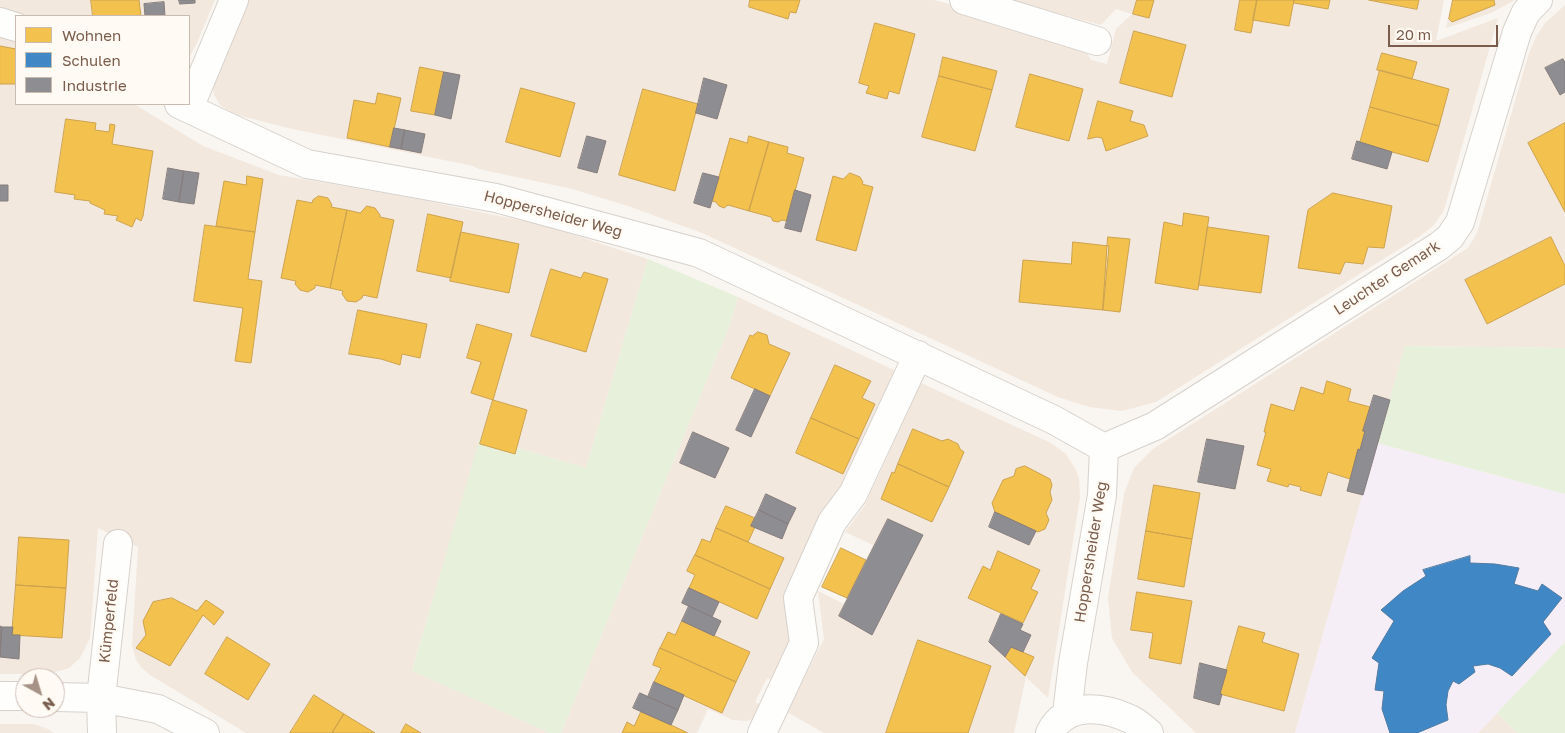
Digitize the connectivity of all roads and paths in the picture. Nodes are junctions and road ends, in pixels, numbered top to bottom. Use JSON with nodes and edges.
{"nodes":[{"id":1,"x":234,"y":0,"type":"edge"},
{"id":2,"x":964,"y":0,"type":"edge"},
{"id":3,"x":1538,"y":0,"type":"edge"},
{"id":4,"x":0,"y":22,"type":"edge"},
{"id":5,"x":15,"y":27,"type":"edge"},
{"id":6,"x":1097,"y":41,"type":"dead end"},
{"id":7,"x":190,"y":93,"type":"edge"},
{"id":8,"x":184,"y":106,"type":"edge"},
{"id":9,"x":918,"y":355,"type":"junction"},
{"id":10,"x":1104,"y":448,"type":"junction"},
{"id":11,"x":118,"y":544,"type":"dead end"},
{"id":12,"x":0,"y":696,"type":"edge"},
{"id":13,"x":15,"y":696,"type":"edge"},
{"id":14,"x":65,"y":697,"type":"edge"},
{"id":15,"x":101,"y":698,"type":"junction"},
{"id":16,"x":1059,"y":724,"type":"edge"},
{"id":17,"x":102,"y":733,"type":"edge"},
{"id":18,"x":205,"y":733,"type":"edge"},
{"id":19,"x":762,"y":733,"type":"edge"},
{"id":20,"x":1149,"y":733,"type":"edge"}],
"edges":[{"from":1,"to":7,"type":"street"},
{"from":2,"to":6,"type":"street"},
{"from":3,"to":10,"type":"street","name":"Leuchter Gemark"},
{"from":4,"to":5,"type":"street"},
{"from":8,"to":9,"type":"street","name":"Hoppersheider Weg"},
{"from":9,"to":10,"type":"street","name":"Hoppersheider Weg"},
{"from":9,"to":19,"type":"street"},
{"from":10,"to":16,"type":"street","name":"Hoppersheider Weg"},
{"from":11,"to":15,"type":"street","name":"Kümperfeld"},
{"from":12,"to":13,"type":"street"},
{"from":14,"to":15,"type":"street"},
{"from":15,"to":17,"type":"street","name":"Kümperfeld"},
{"from":15,"to":18,"type":"street"},
{"from":16,"to":20,"type":"street","name":"Hoppersheider Weg"}]}
